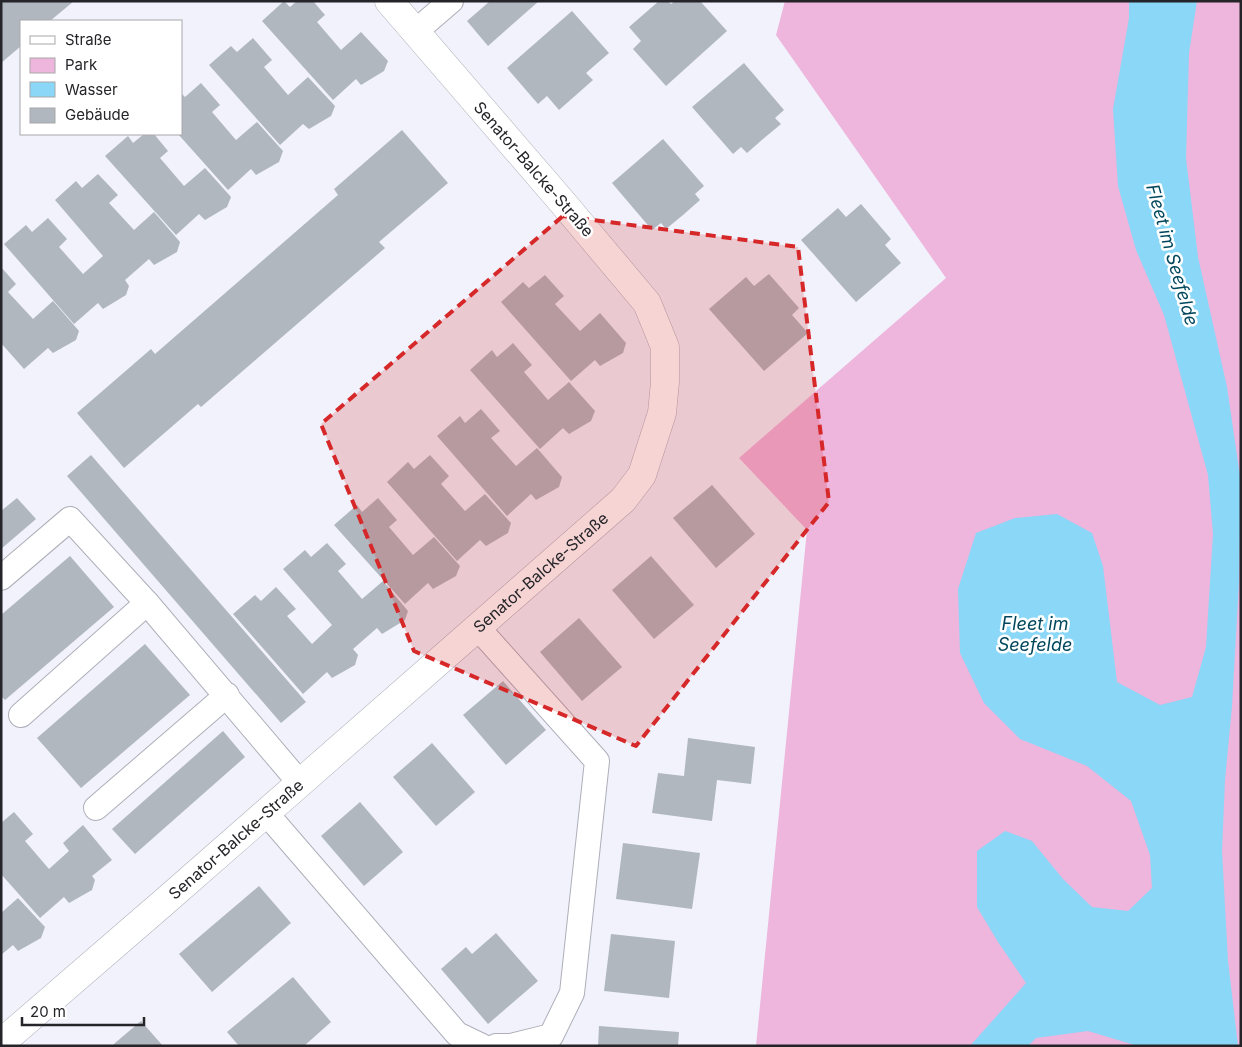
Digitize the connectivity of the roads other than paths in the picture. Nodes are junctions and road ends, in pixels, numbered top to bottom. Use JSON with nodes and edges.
{"nodes":[{"id":1,"x":389,"y":1,"type":"edge"},
{"id":2,"x":452,"y":1,"type":"edge"},
{"id":3,"x":416,"y":32,"type":"junction"},
{"id":4,"x":1,"y":578,"type":"edge"},
{"id":5,"x":147,"y":603,"type":"junction"},
{"id":6,"x":478,"y":628,"type":"junction"},
{"id":7,"x":227,"y":696,"type":"junction"},
{"id":8,"x":21,"y":715,"type":"dead end"},
{"id":9,"x":300,"y":783,"type":"junction"},
{"id":10,"x":96,"y":808,"type":"dead end"},
{"id":11,"x":266,"y":813,"type":"junction"},
{"id":12,"x":1,"y":1043,"type":"edge"},
{"id":13,"x":482,"y":1046,"type":"edge"},
{"id":14,"x":496,"y":1046,"type":"edge"}],
"edges":[{"from":1,"to":3,"type":"street","name":"Senator-Balcke-Straße"},
{"from":2,"to":3,"type":"lane"},
{"from":3,"to":6,"type":"street","name":"Senator-Balcke-Straße"},
{"from":4,"to":5,"type":"lane"},
{"from":5,"to":7,"type":"lane"},
{"from":5,"to":8,"type":"lane"},
{"from":6,"to":9,"type":"street","name":"Senator-Balcke-Straße"},
{"from":6,"to":14,"type":"lane"},
{"from":7,"to":9,"type":"lane"},
{"from":7,"to":10,"type":"lane"},
{"from":9,"to":11,"type":"street","name":"Senator-Balcke-Straße"},
{"from":11,"to":12,"type":"street","name":"Senator-Balcke-Straße"},
{"from":11,"to":13,"type":"lane"}]}
